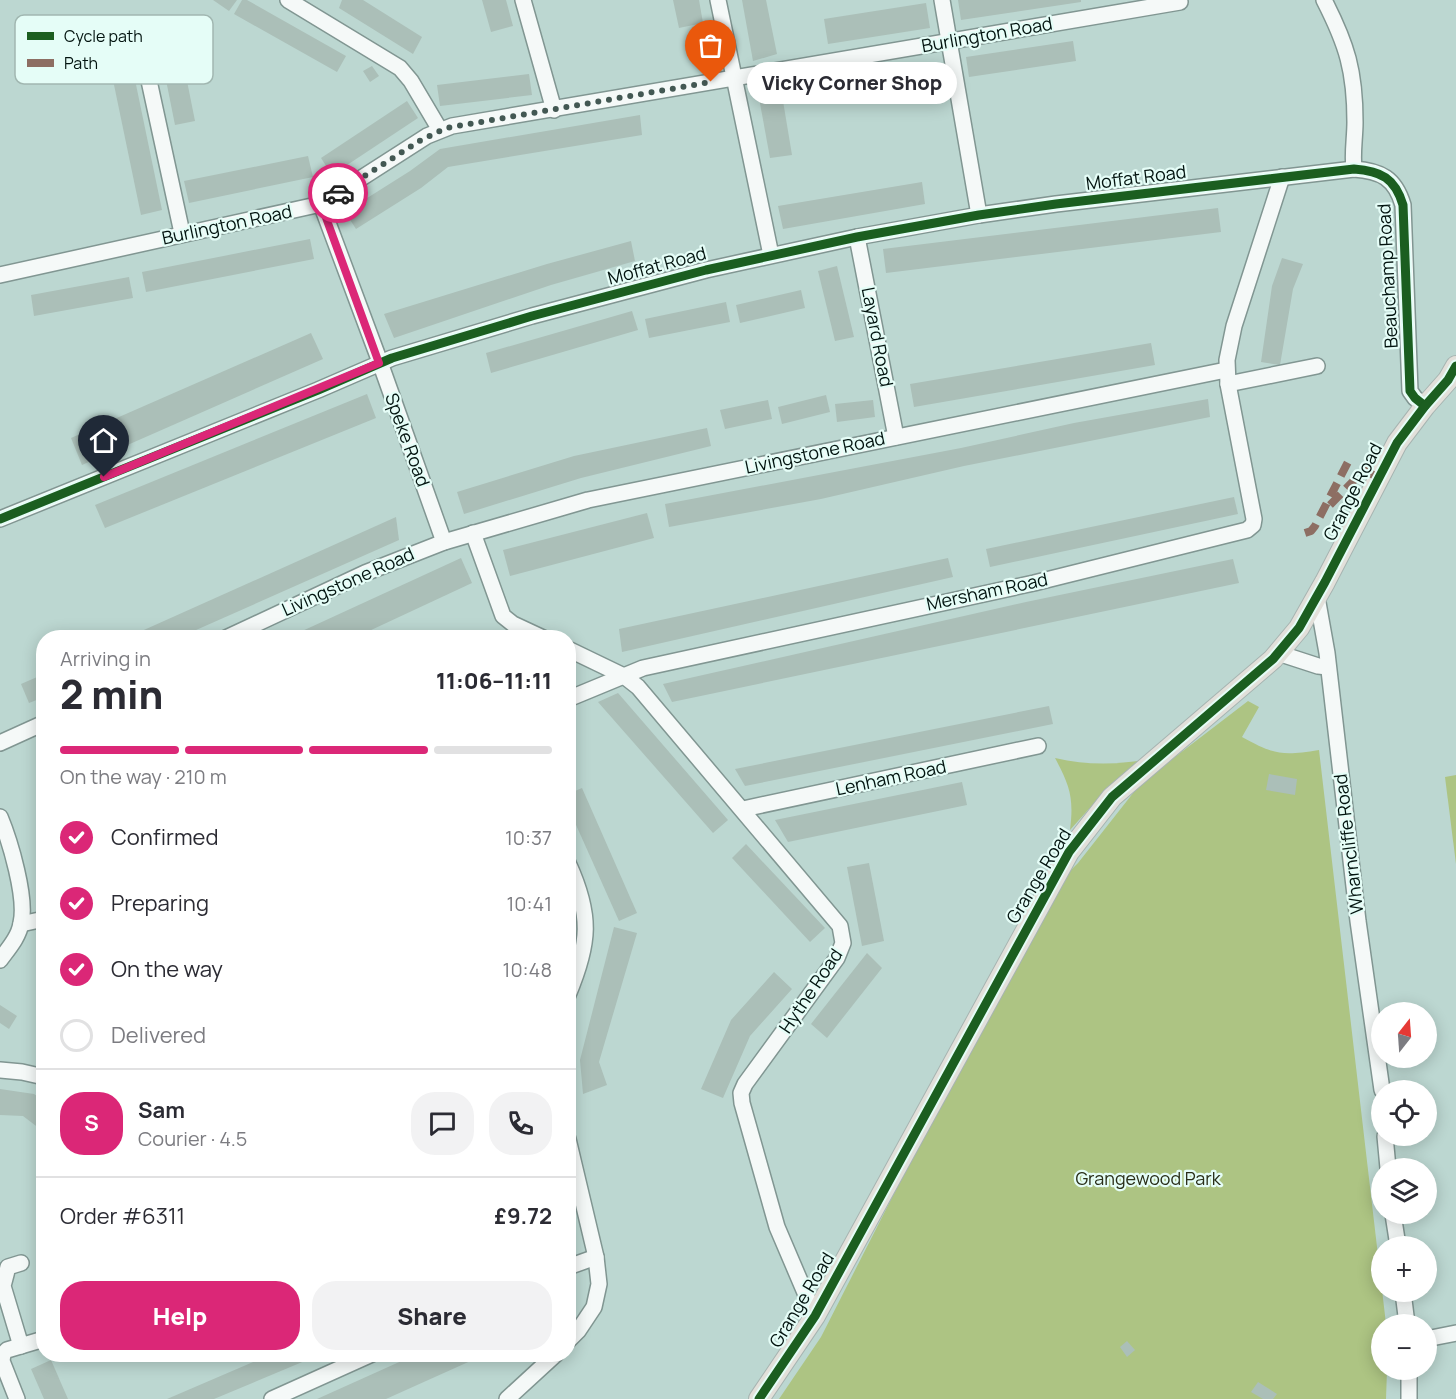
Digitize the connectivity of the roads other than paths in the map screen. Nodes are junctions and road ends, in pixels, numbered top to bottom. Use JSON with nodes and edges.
{"nodes":[{"id":1,"x":288,"y":0,"type":"edge"},
{"id":2,"x":524,"y":0,"type":"edge"},
{"id":3,"x":718,"y":0,"type":"edge"},
{"id":4,"x":942,"y":0,"type":"edge"},
{"id":5,"x":1324,"y":0,"type":"edge"},
{"id":6,"x":1180,"y":2,"type":"dead end"},
{"id":7,"x":949,"y":41,"type":"junction"},
{"id":8,"x":734,"y":78,"type":"junction"},
{"id":9,"x":150,"y":84,"type":"edge"},
{"id":10,"x":554,"y":110,"type":"junction"},
{"id":11,"x":440,"y":130,"type":"junction"},
{"id":12,"x":1354,"y":169,"type":"junction"},
{"id":13,"x":1282,"y":177,"type":"junction"},
{"id":14,"x":321,"y":204,"type":"junction"},
{"id":15,"x":980,"y":215,"type":"junction"},
{"id":16,"x":182,"y":233,"type":"junction"},
{"id":17,"x":857,"y":237,"type":"junction"},
{"id":18,"x":771,"y":255,"type":"junction"},
{"id":19,"x":0,"y":275,"type":"edge"},
{"id":20,"x":379,"y":363,"type":"junction"},
{"id":21,"x":1317,"y":366,"type":"dead end"},
{"id":22,"x":1453,"y":376,"type":"edge"},
{"id":23,"x":1227,"y":377,"type":"junction"},
{"id":24,"x":1425,"y":406,"type":"junction"},
{"id":25,"x":897,"y":436,"type":"junction"},
{"id":26,"x":0,"y":519,"type":"edge"},
{"id":27,"x":473,"y":533,"type":"junction"},
{"id":28,"x":444,"y":542,"type":"junction"},
{"id":29,"x":1317,"y":597,"type":"junction"},
{"id":30,"x":243,"y":630,"type":"edge"},
{"id":31,"x":526,"y":630,"type":"edge"},
{"id":32,"x":1278,"y":653,"type":"junction"},
{"id":33,"x":576,"y":654,"type":"edge"},
{"id":34,"x":1328,"y":667,"type":"junction"},
{"id":35,"x":624,"y":676,"type":"junction"},
{"id":36,"x":576,"y":696,"type":"edge"},
{"id":37,"x":36,"y":727,"type":"edge"},
{"id":38,"x":0,"y":743,"type":"edge"},
{"id":39,"x":1038,"y":746,"type":"dead end"},
{"id":40,"x":743,"y":809,"type":"junction"},
{"id":41,"x":0,"y":817,"type":"edge"},
{"id":42,"x":576,"y":889,"type":"edge"},
{"id":43,"x":36,"y":921,"type":"edge"},
{"id":44,"x":21,"y":924,"type":"junction"},
{"id":45,"x":0,"y":960,"type":"edge"},
{"id":46,"x":576,"y":973,"type":"edge"},
{"id":47,"x":0,"y":1070,"type":"edge"},
{"id":48,"x":36,"y":1075,"type":"edge"},
{"id":49,"x":1381,"y":1080,"type":"edge"},
{"id":50,"x":576,"y":1173,"type":"edge"},
{"id":51,"x":596,"y":1257,"type":"junction"},
{"id":52,"x":21,"y":1263,"type":"dead end"},
{"id":53,"x":576,"y":1264,"type":"edge"},
{"id":54,"x":815,"y":1316,"type":"junction"},
{"id":55,"x":576,"y":1333,"type":"edge"},
{"id":56,"x":1456,"y":1333,"type":"edge"},
{"id":57,"x":1437,"y":1337,"type":"edge"},
{"id":58,"x":36,"y":1341,"type":"edge"},
{"id":59,"x":21,"y":1346,"type":"junction"},
{"id":60,"x":354,"y":1362,"type":"edge"},
{"id":61,"x":547,"y":1362,"type":"edge"},
{"id":62,"x":1409,"y":1380,"type":"edge"},
{"id":63,"x":17,"y":1399,"type":"edge"},
{"id":64,"x":272,"y":1399,"type":"edge"},
{"id":65,"x":507,"y":1399,"type":"edge"},
{"id":66,"x":759,"y":1399,"type":"edge"},
{"id":67,"x":1409,"y":1399,"type":"edge"}],
"edges":[{"from":1,"to":11,"type":"street"},
{"from":2,"to":10,"type":"street"},
{"from":3,"to":8,"type":"street"},
{"from":4,"to":7,"type":"street"},
{"from":5,"to":12,"type":"street"},
{"from":6,"to":7,"type":"street","name":"Burlington Road"},
{"from":7,"to":8,"type":"street","name":"Burlington Road"},
{"from":7,"to":15,"type":"street"},
{"from":8,"to":10,"type":"street","name":"Burlington Road"},
{"from":8,"to":18,"type":"street"},
{"from":9,"to":16,"type":"street"},
{"from":10,"to":11,"type":"street","name":"Burlington Road"},
{"from":11,"to":14,"type":"street","name":"Burlington Road"},
{"from":12,"to":13,"type":"street","name":"Moffat Road"},
{"from":12,"to":24,"type":"street","name":"Beauchamp Road"},
{"from":13,"to":15,"type":"street","name":"Moffat Road"},
{"from":13,"to":23,"type":"street"},
{"from":14,"to":16,"type":"street","name":"Burlington Road"},
{"from":14,"to":20,"type":"street","name":"Speke Road"},
{"from":15,"to":17,"type":"street","name":"Moffat Road"},
{"from":16,"to":19,"type":"street","name":"Burlington Road"},
{"from":17,"to":18,"type":"street","name":"Moffat Road"},
{"from":17,"to":25,"type":"street","name":"Layard Road"},
{"from":18,"to":20,"type":"street","name":"Moffat Road"},
{"from":20,"to":26,"type":"street","name":"Moffat Road"},
{"from":20,"to":28,"type":"street","name":"Speke Road"},
{"from":21,"to":23,"type":"street","name":"Livingstone Road"},
{"from":22,"to":24,"type":"main road","name":"Grange Road"},
{"from":23,"to":25,"type":"street","name":"Livingstone Road"},
{"from":23,"to":35,"type":"street","name":"Mersham Road"},
{"from":24,"to":29,"type":"main road","name":"Grange Road"},
{"from":25,"to":27,"type":"street","name":"Livingstone Road"},
{"from":27,"to":28,"type":"street","name":"Livingstone Road"},
{"from":27,"to":31,"type":"street"},
{"from":28,"to":30,"type":"street","name":"Livingstone Road"},
{"from":29,"to":32,"type":"main road","name":"Grange Road"},
{"from":29,"to":34,"type":"street","name":"Wharncliffe Road"},
{"from":32,"to":34,"type":"street"},
{"from":32,"to":54,"type":"main road","name":"Grange Road"},
{"from":33,"to":35,"type":"street","name":"Hythe Road"},
{"from":34,"to":49,"type":"street","name":"Wharncliffe Road"},
{"from":35,"to":36,"type":"street","name":"Mersham Road"},
{"from":35,"to":40,"type":"street","name":"Hythe Road"},
{"from":37,"to":38,"type":"street"},
{"from":39,"to":40,"type":"street","name":"Lenham Road"},
{"from":40,"to":54,"type":"street","name":"Hythe Road"},
{"from":41,"to":44,"type":"street"},
{"from":42,"to":46,"type":"street"},
{"from":43,"to":44,"type":"street"},
{"from":44,"to":45,"type":"street"},
{"from":47,"to":48,"type":"street"},
{"from":50,"to":51,"type":"street"},
{"from":51,"to":53,"type":"street"},
{"from":51,"to":55,"type":"street"},
{"from":52,"to":59,"type":"street"},
{"from":54,"to":66,"type":"main road","name":"Grange Road"},
{"from":56,"to":57,"type":"street"},
{"from":58,"to":59,"type":"street"},
{"from":59,"to":63,"type":"street"},
{"from":60,"to":64,"type":"street"},
{"from":61,"to":65,"type":"street"},
{"from":62,"to":67,"type":"street"}]}
